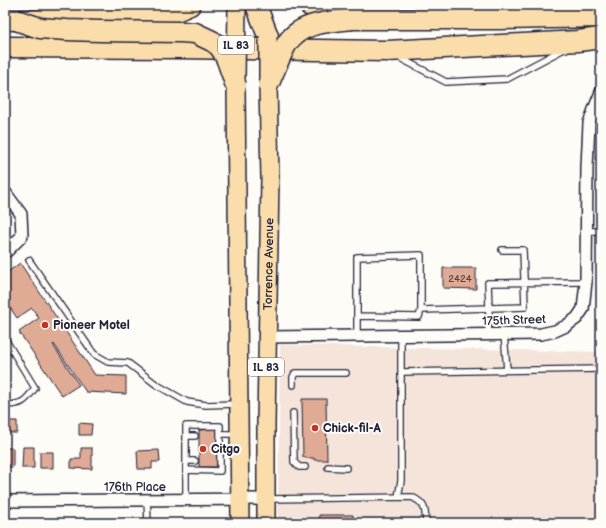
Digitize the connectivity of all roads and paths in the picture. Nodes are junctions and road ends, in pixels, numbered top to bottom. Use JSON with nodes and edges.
{"nodes":[{"id":1,"x":190,"y":5,"type":"edge"},
{"id":2,"x":236,"y":5,"type":"edge"},
{"id":3,"x":244,"y":5,"type":"edge"},
{"id":4,"x":256,"y":5,"type":"edge"},
{"id":5,"x":267,"y":5,"type":"edge"},
{"id":6,"x":309,"y":5,"type":"edge"},
{"id":7,"x":601,"y":16,"type":"edge"},
{"id":8,"x":352,"y":19,"type":"junction"},
{"id":9,"x":9,"y":20,"type":"edge"},
{"id":10,"x":236,"y":35,"type":"junction"},
{"id":11,"x":268,"y":36,"type":"junction"},
{"id":12,"x":601,"y":38,"type":"edge"},
{"id":13,"x":578,"y":41,"type":"junction"},
{"id":14,"x":5,"y":47,"type":"edge"},
{"id":15,"x":388,"y":51,"type":"junction"},
{"id":16,"x":268,"y":85,"type":"junction"},
{"id":17,"x":236,"y":86,"type":"junction"},
{"id":18,"x":601,"y":92,"type":"edge"},
{"id":19,"x":5,"y":192,"type":"edge"},
{"id":20,"x":586,"y":231,"type":"junction"},
{"id":21,"x":601,"y":231,"type":"edge"},
{"id":22,"x":5,"y":236,"type":"edge"},
{"id":23,"x":8,"y":249,"type":"edge"},
{"id":24,"x":502,"y":250,"type":"dead end"},
{"id":25,"x":29,"y":260,"type":"dead end"},
{"id":26,"x":524,"y":282,"type":"junction"},
{"id":27,"x":586,"y":282,"type":"junction"},
{"id":28,"x":489,"y":308,"type":"junction"},
{"id":29,"x":421,"y":310,"type":"junction"},
{"id":30,"x":357,"y":316,"type":"junction"},
{"id":31,"x":488,"y":334,"type":"junction"},
{"id":32,"x":504,"y":334,"type":"junction"},
{"id":33,"x":357,"y":336,"type":"junction"},
{"id":34,"x":401,"y":336,"type":"junction"},
{"id":35,"x":267,"y":337,"type":"junction"},
{"id":36,"x":5,"y":339,"type":"edge"},
{"id":37,"x":601,"y":369,"type":"edge"},
{"id":38,"x":507,"y":370,"type":"junction"},
{"id":39,"x":402,"y":372,"type":"junction"},
{"id":40,"x":346,"y":373,"type":"dead end"},
{"id":41,"x":293,"y":385,"type":"dead end"},
{"id":42,"x":239,"y":404,"type":"junction"},
{"id":43,"x":5,"y":405,"type":"edge"},
{"id":44,"x":294,"y":413,"type":"dead end"},
{"id":45,"x":240,"y":434,"type":"junction"},
{"id":46,"x":186,"y":436,"type":"junction"},
{"id":47,"x":195,"y":436,"type":"dead end"},
{"id":48,"x":219,"y":436,"type":"junction"},
{"id":49,"x":186,"y":461,"type":"junction"},
{"id":50,"x":195,"y":461,"type":"dead end"},
{"id":51,"x":305,"y":467,"type":"dead end"},
{"id":52,"x":328,"y":467,"type":"dead end"},
{"id":53,"x":346,"y":468,"type":"dead end"},
{"id":54,"x":186,"y":470,"type":"junction"},
{"id":55,"x":398,"y":497,"type":"junction"},
{"id":56,"x":240,"y":499,"type":"junction"},
{"id":57,"x":266,"y":499,"type":"junction"},
{"id":58,"x":147,"y":500,"type":"junction"},
{"id":59,"x":186,"y":500,"type":"junction"},
{"id":60,"x":5,"y":501,"type":"edge"},
{"id":61,"x":148,"y":523,"type":"edge"},
{"id":62,"x":240,"y":523,"type":"edge"},
{"id":63,"x":266,"y":523,"type":"edge"},
{"id":64,"x":426,"y":523,"type":"edge"}],
"edges":[{"from":1,"to":9,"type":"highway"},
{"from":2,"to":10,"type":"main road","number":"IL 83","bridge":true},
{"from":3,"to":10,"type":"highway","bridge":true},
{"from":4,"to":11,"type":"highway"},
{"from":5,"to":11,"type":"main road","name":"Torrence Avenue","number":"IL 83"},
{"from":6,"to":8,"type":"highway"},
{"from":7,"to":8,"type":"highway"},
{"from":8,"to":16,"type":"highway","bridge":true},
{"from":9,"to":17,"type":"highway","bridge":true},
{"from":10,"to":17,"type":"main road","number":"IL 83","bridge":true},
{"from":11,"to":16,"type":"main road","name":"Torrence Avenue","number":"IL 83","bridge":true},
{"from":12,"to":13,"type":"highway"},
{"from":13,"to":15,"type":"highway"},
{"from":13,"to":15,"type":"lane"},
{"from":14,"to":15,"type":"highway"},
{"from":16,"to":35,"type":"main road","name":"Torrence Avenue","number":"IL 83"},
{"from":17,"to":42,"type":"main road","number":"IL 83"},
{"from":18,"to":20,"type":"street","name":"175th Street"},
{"from":19,"to":23,"type":"street"},
{"from":20,"to":21,"type":"lane"},
{"from":20,"to":27,"type":"street","name":"175th Street"},
{"from":22,"to":23,"type":"lane"},
{"from":24,"to":26,"type":"lane"},
{"from":25,"to":42,"type":"lane"},
{"from":26,"to":27,"type":"lane"},
{"from":26,"to":28,"type":"lane"},
{"from":26,"to":28,"type":"lane"},
{"from":27,"to":32,"type":"street","name":"175th Street"},
{"from":28,"to":29,"type":"lane"},
{"from":28,"to":31,"type":"lane"},
{"from":29,"to":30,"type":"lane"},
{"from":29,"to":30,"type":"lane"},
{"from":30,"to":33,"type":"lane"},
{"from":31,"to":32,"type":"street","name":"175th Street"},
{"from":31,"to":34,"type":"street","name":"175th Street"},
{"from":32,"to":38,"type":"lane"},
{"from":33,"to":34,"type":"street","name":"175th Street"},
{"from":33,"to":35,"type":"street","name":"175th Street"},
{"from":34,"to":39,"type":"lane"},
{"from":35,"to":57,"type":"main road","name":"Torrence Avenue","number":"IL 83"},
{"from":36,"to":43,"type":"lane"},
{"from":37,"to":38,"type":"lane"},
{"from":38,"to":39,"type":"lane"},
{"from":39,"to":55,"type":"lane"},
{"from":40,"to":41,"type":"lane"},
{"from":42,"to":45,"type":"main road","number":"IL 83"},
{"from":44,"to":51,"type":"lane"},
{"from":45,"to":48,"type":"lane"},
{"from":45,"to":56,"type":"main road","number":"IL 83"},
{"from":46,"to":47,"type":"lane"},
{"from":46,"to":48,"type":"lane"},
{"from":46,"to":49,"type":"lane"},
{"from":48,"to":54,"type":"lane"},
{"from":49,"to":50,"type":"lane"},
{"from":49,"to":54,"type":"lane"},
{"from":52,"to":53,"type":"lane"},
{"from":54,"to":59,"type":"lane"},
{"from":55,"to":57,"type":"lane"},
{"from":55,"to":64,"type":"lane"},
{"from":56,"to":57,"type":"street","name":"176th Place"},
{"from":56,"to":59,"type":"street","name":"176th Place"},
{"from":56,"to":62,"type":"main road","number":"IL 83"},
{"from":57,"to":63,"type":"main road","name":"Torrence Avenue","number":"IL 83"},
{"from":58,"to":59,"type":"street","name":"176th Place"},
{"from":58,"to":60,"type":"street","name":"176th Place"},
{"from":58,"to":61,"type":"lane"}]}
